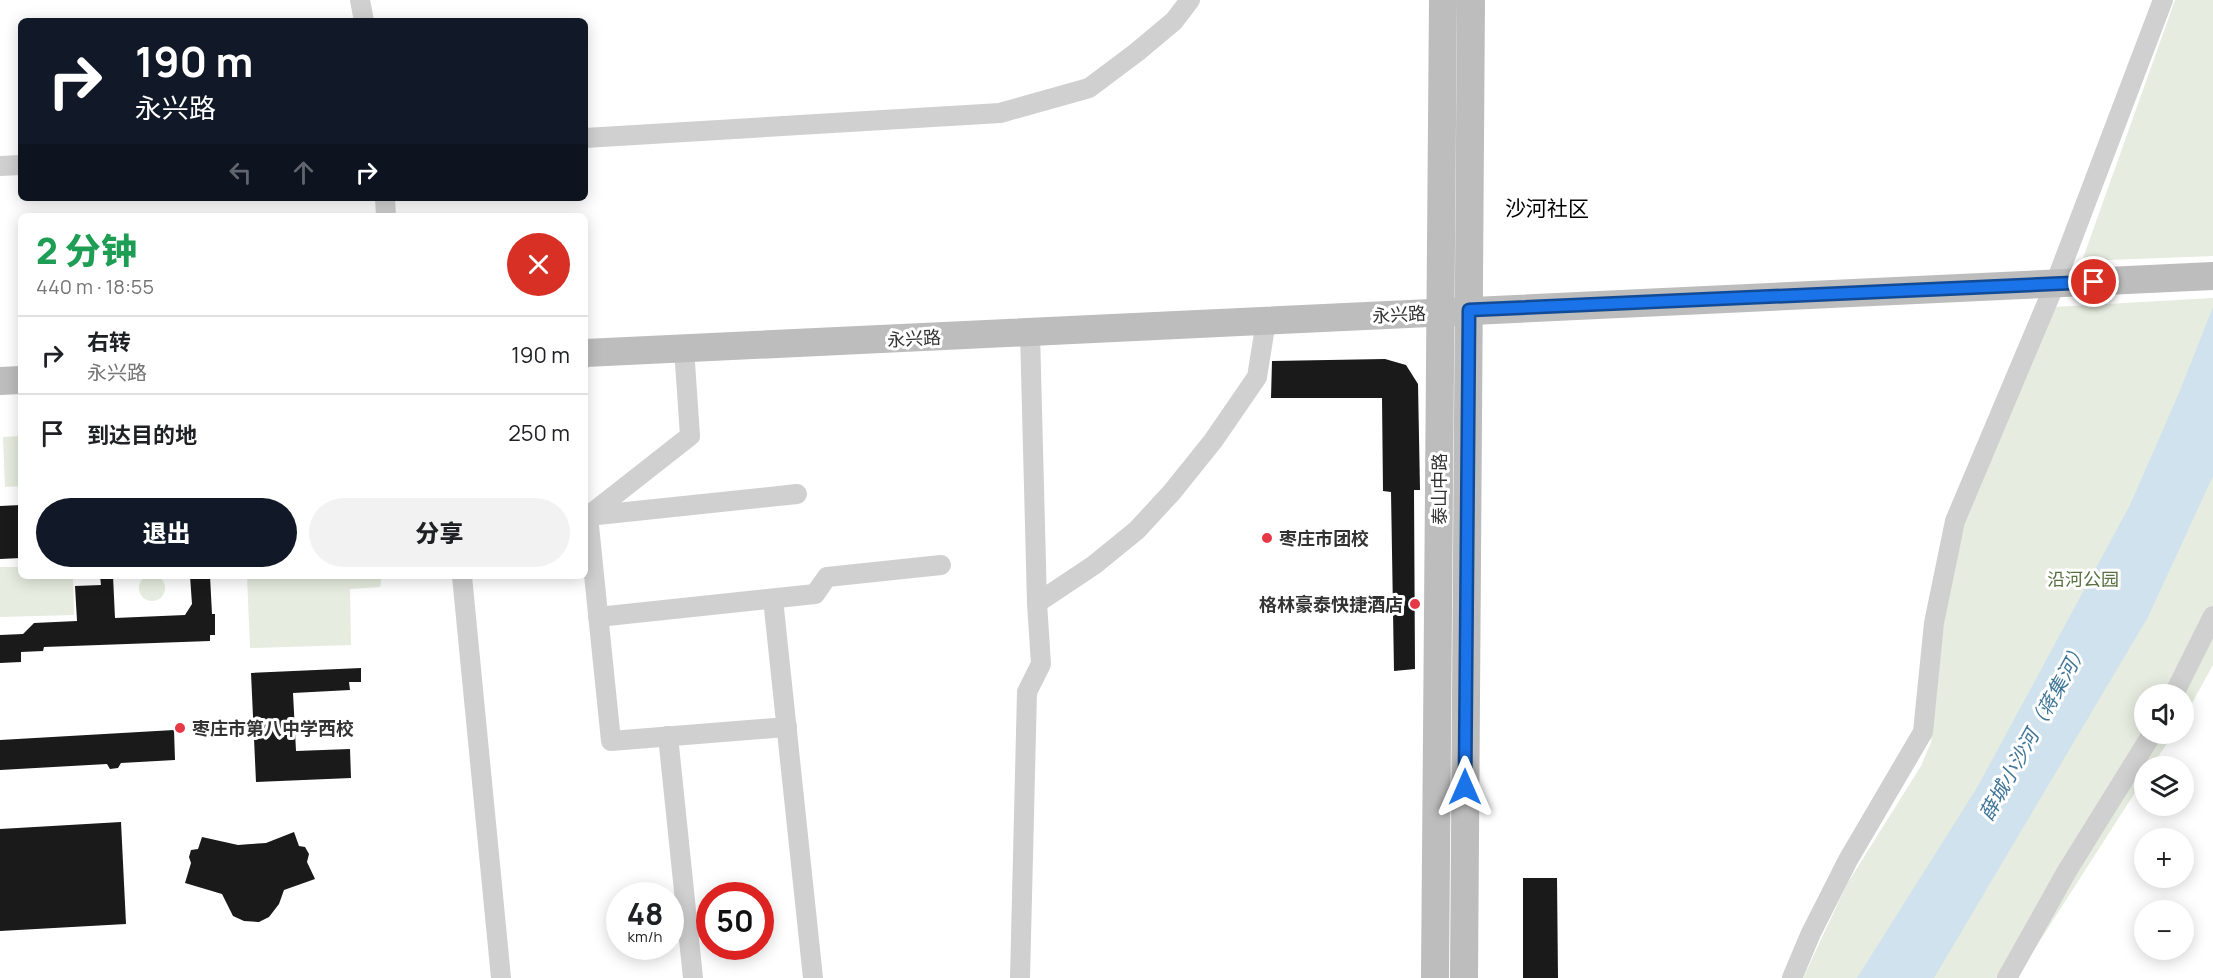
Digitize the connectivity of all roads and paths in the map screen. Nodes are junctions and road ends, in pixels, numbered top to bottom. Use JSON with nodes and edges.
{"nodes":[{"id":1,"x":360,"y":0,"type":"edge"},
{"id":2,"x":1190,"y":0,"type":"edge"},
{"id":3,"x":1443,"y":0,"type":"edge"},
{"id":4,"x":1471,"y":0,"type":"edge"},
{"id":5,"x":2163,"y":0,"type":"edge"},
{"id":6,"x":363,"y":18,"type":"edge"},
{"id":7,"x":588,"y":138,"type":"edge"},
{"id":8,"x":18,"y":165,"type":"edge"},
{"id":9,"x":0,"y":166,"type":"edge"},
{"id":10,"x":2213,"y":276,"type":"edge"},
{"id":11,"x":2055,"y":284,"type":"junction"},
{"id":12,"x":1469,"y":310,"type":"junction"},
{"id":13,"x":1440,"y":312,"type":"junction"},
{"id":14,"x":1266,"y":321,"type":"junction"},
{"id":15,"x":1030,"y":332,"type":"junction"},
{"id":16,"x":684,"y":348,"type":"junction"},
{"id":17,"x":588,"y":353,"type":"edge"},
{"id":18,"x":18,"y":380,"type":"edge"},
{"id":19,"x":0,"y":381,"type":"edge"},
{"id":20,"x":797,"y":494,"type":"dead end"},
{"id":21,"x":588,"y":514,"type":"edge"},
{"id":22,"x":588,"y":516,"type":"edge"},
{"id":23,"x":588,"y":533,"type":"edge"},
{"id":24,"x":941,"y":565,"type":"dead end"},
{"id":25,"x":462,"y":579,"type":"edge"},
{"id":26,"x":773,"y":599,"type":"junction"},
{"id":27,"x":1037,"y":603,"type":"junction"},
{"id":28,"x":2213,"y":616,"type":"edge"},
{"id":29,"x":598,"y":617,"type":"junction"},
{"id":30,"x":2179,"y":684,"type":"edge"},
{"id":31,"x":787,"y":727,"type":"junction"},
{"id":32,"x":668,"y":736,"type":"junction"},
{"id":33,"x":2146,"y":744,"type":"edge"},
{"id":34,"x":501,"y":978,"type":"edge"},
{"id":35,"x":693,"y":978,"type":"edge"},
{"id":36,"x":813,"y":978,"type":"edge"},
{"id":37,"x":1020,"y":978,"type":"edge"},
{"id":38,"x":1435,"y":978,"type":"edge"},
{"id":39,"x":1464,"y":978,"type":"edge"},
{"id":40,"x":1792,"y":978,"type":"edge"},
{"id":41,"x":2007,"y":978,"type":"edge"}],
"edges":[{"from":1,"to":6,"type":"street"},
{"from":2,"to":7,"type":"street"},
{"from":3,"to":13,"type":"main road","name":"泰山中路"},
{"from":4,"to":12,"type":"main road","name":"泰山中路"},
{"from":5,"to":11,"type":"street"},
{"from":8,"to":9,"type":"street"},
{"from":10,"to":11,"type":"main road","name":"永兴路"},
{"from":11,"to":12,"type":"main road","name":"永兴路"},
{"from":11,"to":40,"type":"street"},
{"from":12,"to":13,"type":"main road","name":"永兴路"},
{"from":12,"to":39,"type":"main road","name":"泰山中路"},
{"from":13,"to":14,"type":"main road","name":"永兴路"},
{"from":13,"to":38,"type":"main road","name":"泰山中路"},
{"from":14,"to":15,"type":"main road","name":"永兴路"},
{"from":14,"to":27,"type":"street"},
{"from":15,"to":16,"type":"main road","name":"永兴路"},
{"from":15,"to":27,"type":"street"},
{"from":16,"to":17,"type":"main road","name":"永兴路"},
{"from":16,"to":21,"type":"street"},
{"from":18,"to":19,"type":"main road"},
{"from":20,"to":22,"type":"street"},
{"from":23,"to":29,"type":"street"},
{"from":24,"to":26,"type":"street"},
{"from":25,"to":34,"type":"street"},
{"from":26,"to":29,"type":"street"},
{"from":26,"to":31,"type":"street"},
{"from":27,"to":37,"type":"street"},
{"from":28,"to":30,"type":"street"},
{"from":29,"to":32,"type":"street"},
{"from":31,"to":32,"type":"street"},
{"from":31,"to":36,"type":"street"},
{"from":32,"to":35,"type":"street"},
{"from":33,"to":41,"type":"street"}]}
